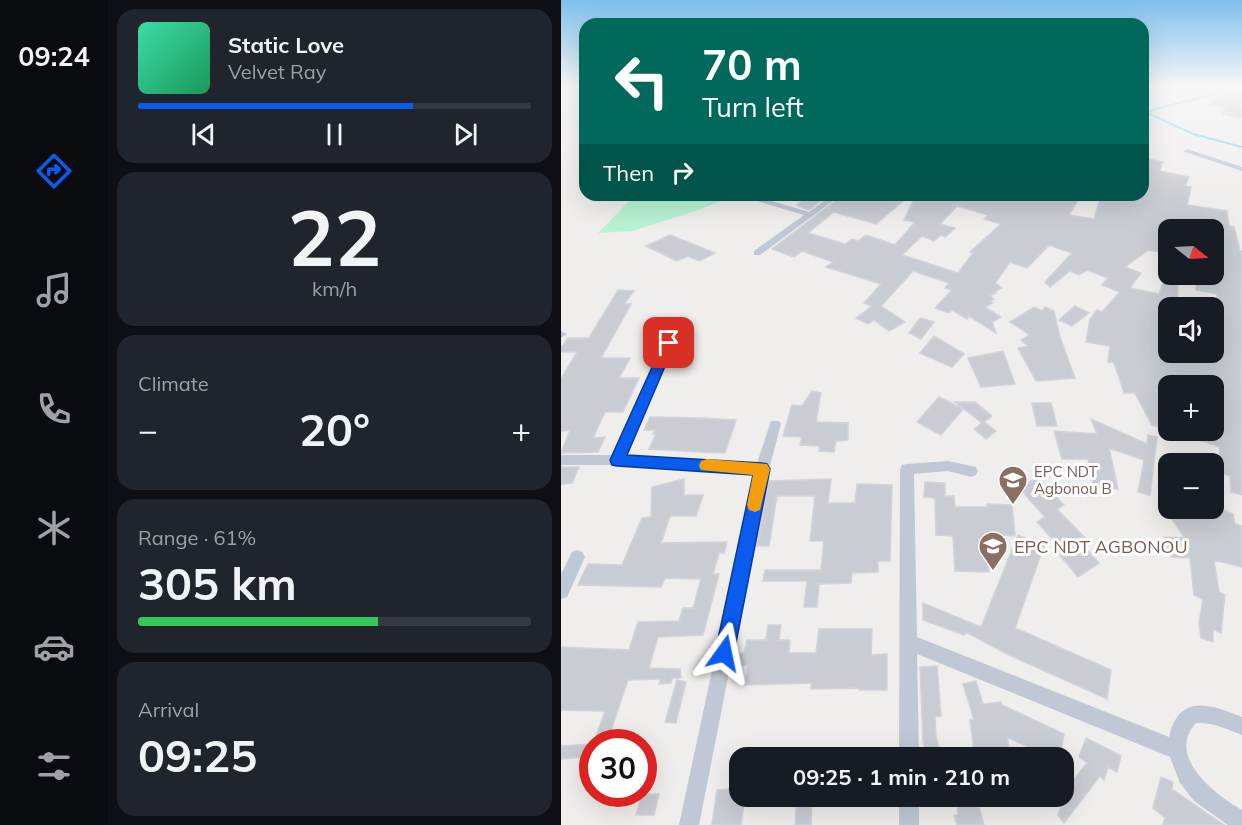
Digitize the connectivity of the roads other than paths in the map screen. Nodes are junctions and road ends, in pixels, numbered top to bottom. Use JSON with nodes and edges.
{"nodes":[{"id":1,"x":1187,"y":151,"type":"dead end"},
{"id":2,"x":1242,"y":169,"type":"edge"},
{"id":3,"x":767,"y":201,"type":"edge"},
{"id":4,"x":828,"y":201,"type":"edge"},
{"id":5,"x":809,"y":214,"type":"junction"},
{"id":6,"x":757,"y":253,"type":"dead end"},
{"id":7,"x":669,"y":343,"type":"dead end"},
{"id":8,"x":775,"y":424,"type":"dead end"},
{"id":9,"x":561,"y":460,"type":"edge"},
{"id":10,"x":617,"y":460,"type":"junction"},
{"id":11,"x":762,"y":469,"type":"junction"},
{"id":12,"x":971,"y":471,"type":"dead end"},
{"id":13,"x":577,"y":557,"type":"dead end"},
{"id":14,"x":561,"y":591,"type":"edge"},
{"id":15,"x":908,"y":642,"type":"junction"},
{"id":16,"x":1242,"y":726,"type":"edge"},
{"id":17,"x":909,"y":747,"type":"edge"},
{"id":18,"x":1177,"y":750,"type":"junction"},
{"id":19,"x":909,"y":807,"type":"edge"},
{"id":20,"x":1242,"y":822,"type":"edge"},
{"id":21,"x":689,"y":825,"type":"edge"},
{"id":22,"x":909,"y":825,"type":"edge"}],
"edges":[{"from":1,"to":2,"type":"street"},
{"from":3,"to":5,"type":"street"},
{"from":4,"to":5,"type":"street"},
{"from":5,"to":6,"type":"street"},
{"from":7,"to":10,"type":"street"},
{"from":8,"to":11,"type":"street"},
{"from":9,"to":10,"type":"street"},
{"from":10,"to":11,"type":"street"},
{"from":11,"to":21,"type":"street"},
{"from":12,"to":15,"type":"street"},
{"from":13,"to":14,"type":"street"},
{"from":15,"to":17,"type":"street"},
{"from":15,"to":18,"type":"street"},
{"from":16,"to":18,"type":"street"},
{"from":18,"to":20,"type":"street"},
{"from":19,"to":22,"type":"street"}]}
